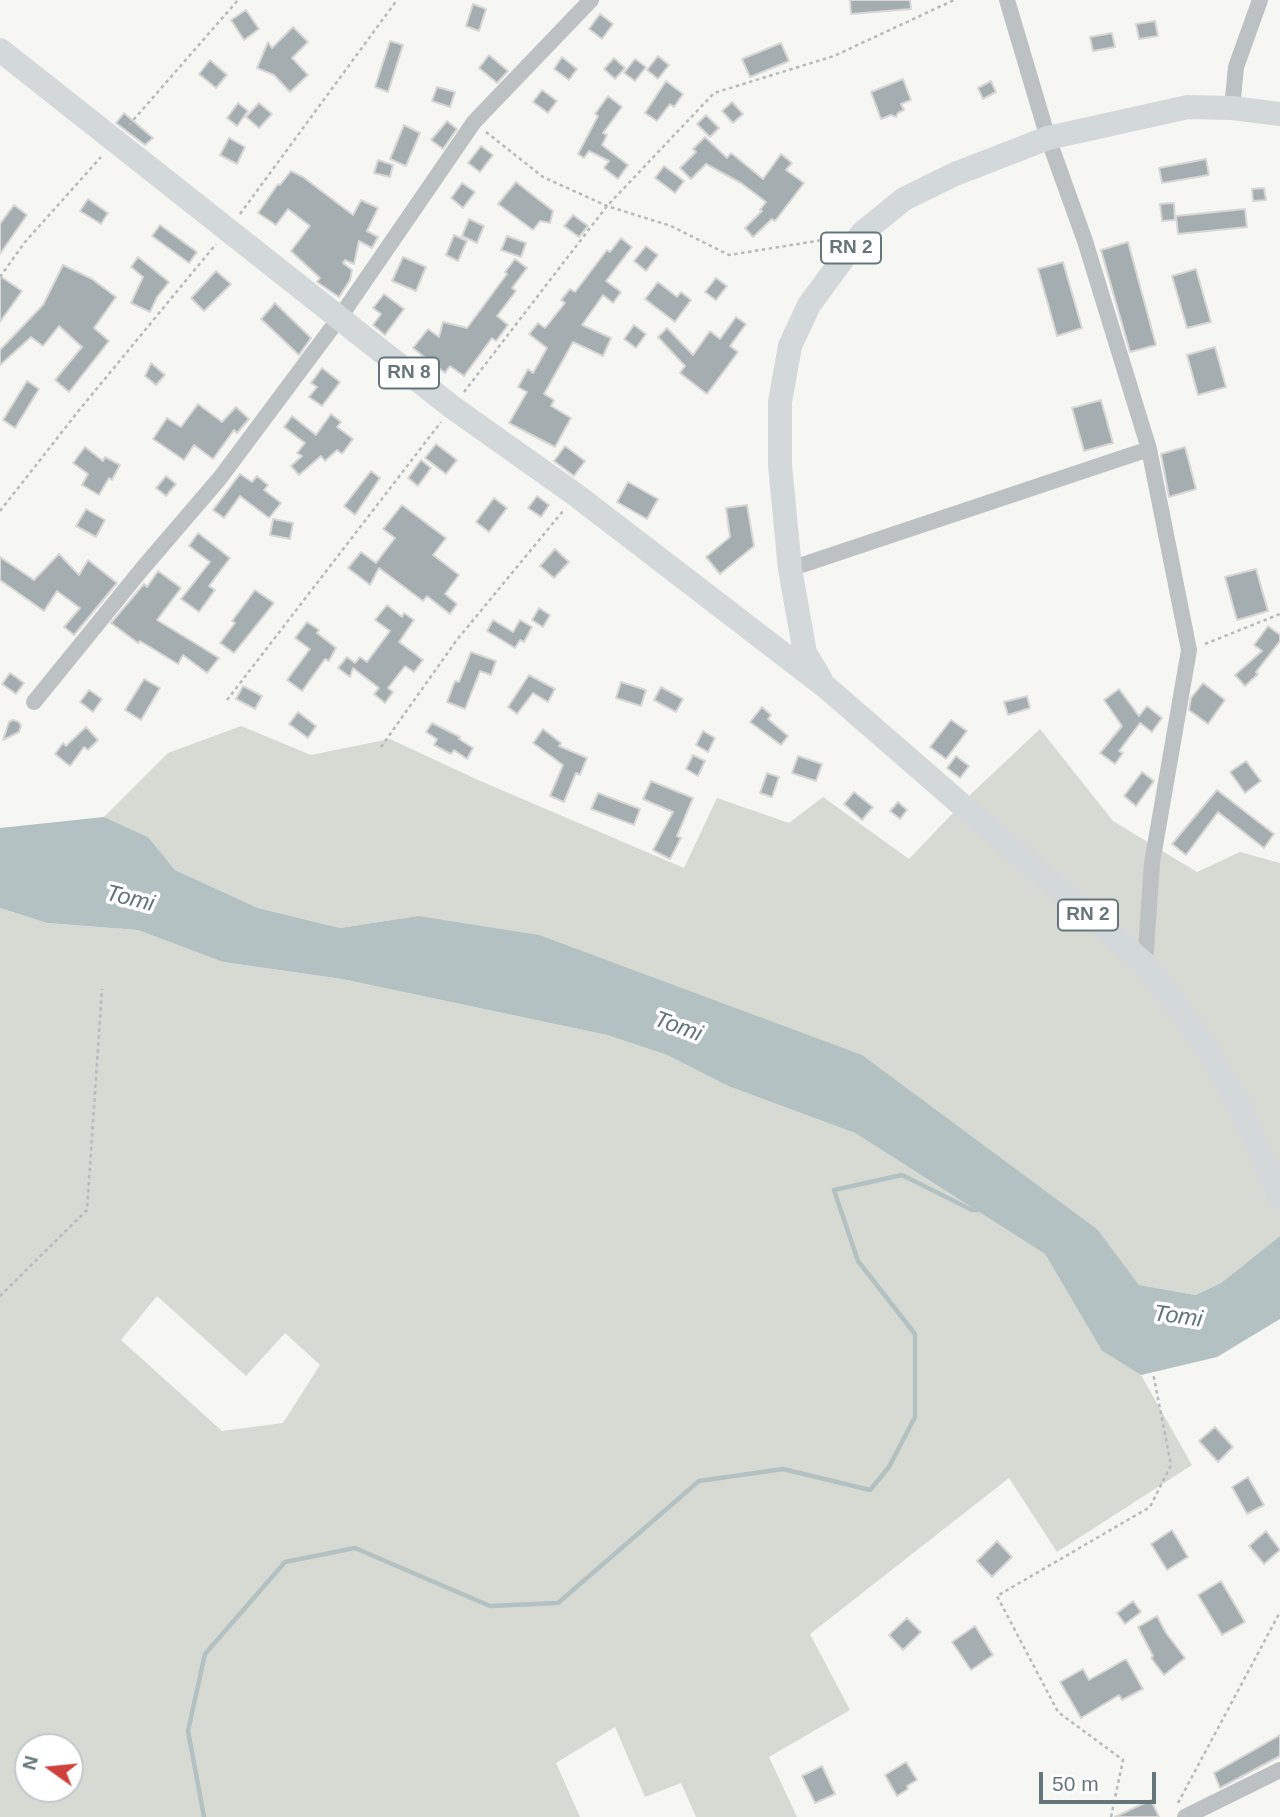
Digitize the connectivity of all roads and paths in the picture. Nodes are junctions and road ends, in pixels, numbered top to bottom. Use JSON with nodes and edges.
{"nodes":[{"id":1,"x":397,"y":0,"type":"edge"},
{"id":2,"x":592,"y":0,"type":"edge"},
{"id":3,"x":954,"y":0,"type":"edge"},
{"id":4,"x":1007,"y":0,"type":"edge"},
{"id":5,"x":1260,"y":0,"type":"edge"},
{"id":6,"x":0,"y":50,"type":"edge"},
{"id":7,"x":1232,"y":108,"type":"junction"},
{"id":8,"x":1280,"y":114,"type":"edge"},
{"id":9,"x":474,"y":122,"type":"junction"},
{"id":10,"x":1048,"y":138,"type":"junction"},
{"id":11,"x":607,"y":206,"type":"junction"},
{"id":12,"x":228,"y":230,"type":"junction"},
{"id":13,"x":862,"y":233,"type":"junction"},
{"id":14,"x":340,"y":317,"type":"junction"},
{"id":15,"x":452,"y":407,"type":"junction"},
{"id":16,"x":1149,"y":449,"type":"junction"},
{"id":17,"x":576,"y":495,"type":"junction"},
{"id":18,"x":0,"y":510,"type":"edge"},
{"id":19,"x":790,"y":569,"type":"junction"},
{"id":20,"x":1280,"y":614,"type":"edge"},
{"id":21,"x":1189,"y":650,"type":"junction"},
{"id":22,"x":826,"y":687,"type":"junction"},
{"id":23,"x":228,"y":700,"type":"dead end"},
{"id":24,"x":34,"y":702,"type":"dead end"},
{"id":25,"x":381,"y":747,"type":"dead end"},
{"id":26,"x":1145,"y":964,"type":"junction"},
{"id":27,"x":102,"y":989,"type":"dead end"},
{"id":28,"x":1280,"y":1198,"type":"edge"},
{"id":29,"x":0,"y":1296,"type":"edge"},
{"id":30,"x":1153,"y":1373,"type":"dead end"},
{"id":31,"x":1280,"y":1612,"type":"edge"},
{"id":32,"x":1280,"y":1770,"type":"edge"},
{"id":33,"x":1181,"y":1811,"type":"edge"},
{"id":34,"x":1111,"y":1817,"type":"edge"}],
"edges":[{"from":1,"to":12,"type":"path"},
{"from":2,"to":9,"type":"street"},
{"from":3,"to":11,"type":"path"},
{"from":4,"to":10,"type":"street"},
{"from":5,"to":7,"type":"street"},
{"from":6,"to":12,"type":"main road","number":"RN 8"},
{"from":7,"to":8,"type":"main road","number":"RN 2"},
{"from":7,"to":10,"type":"main road","number":"RN 2"},
{"from":9,"to":11,"type":"path"},
{"from":9,"to":14,"type":"street"},
{"from":10,"to":13,"type":"main road","number":"RN 2"},
{"from":10,"to":16,"type":"street"},
{"from":11,"to":13,"type":"path"},
{"from":11,"to":15,"type":"path"},
{"from":12,"to":14,"type":"main road","number":"RN 8"},
{"from":12,"to":18,"type":"path"},
{"from":13,"to":19,"type":"main road","number":"RN 2"},
{"from":14,"to":15,"type":"main road","number":"RN 8"},
{"from":14,"to":24,"type":"street"},
{"from":15,"to":17,"type":"main road","number":"RN 8"},
{"from":15,"to":23,"type":"path"},
{"from":16,"to":19,"type":"street"},
{"from":16,"to":21,"type":"street"},
{"from":17,"to":22,"type":"main road","number":"RN 8"},
{"from":17,"to":25,"type":"path"},
{"from":19,"to":22,"type":"main road","number":"RN 2"},
{"from":20,"to":21,"type":"path"},
{"from":21,"to":26,"type":"street"},
{"from":22,"to":26,"type":"main road","number":"RN 2"},
{"from":26,"to":28,"type":"main road","number":"RN 2"},
{"from":27,"to":29,"type":"path"},
{"from":30,"to":34,"type":"path"},
{"from":31,"to":33,"type":"path"},
{"from":32,"to":33,"type":"street"}]}
